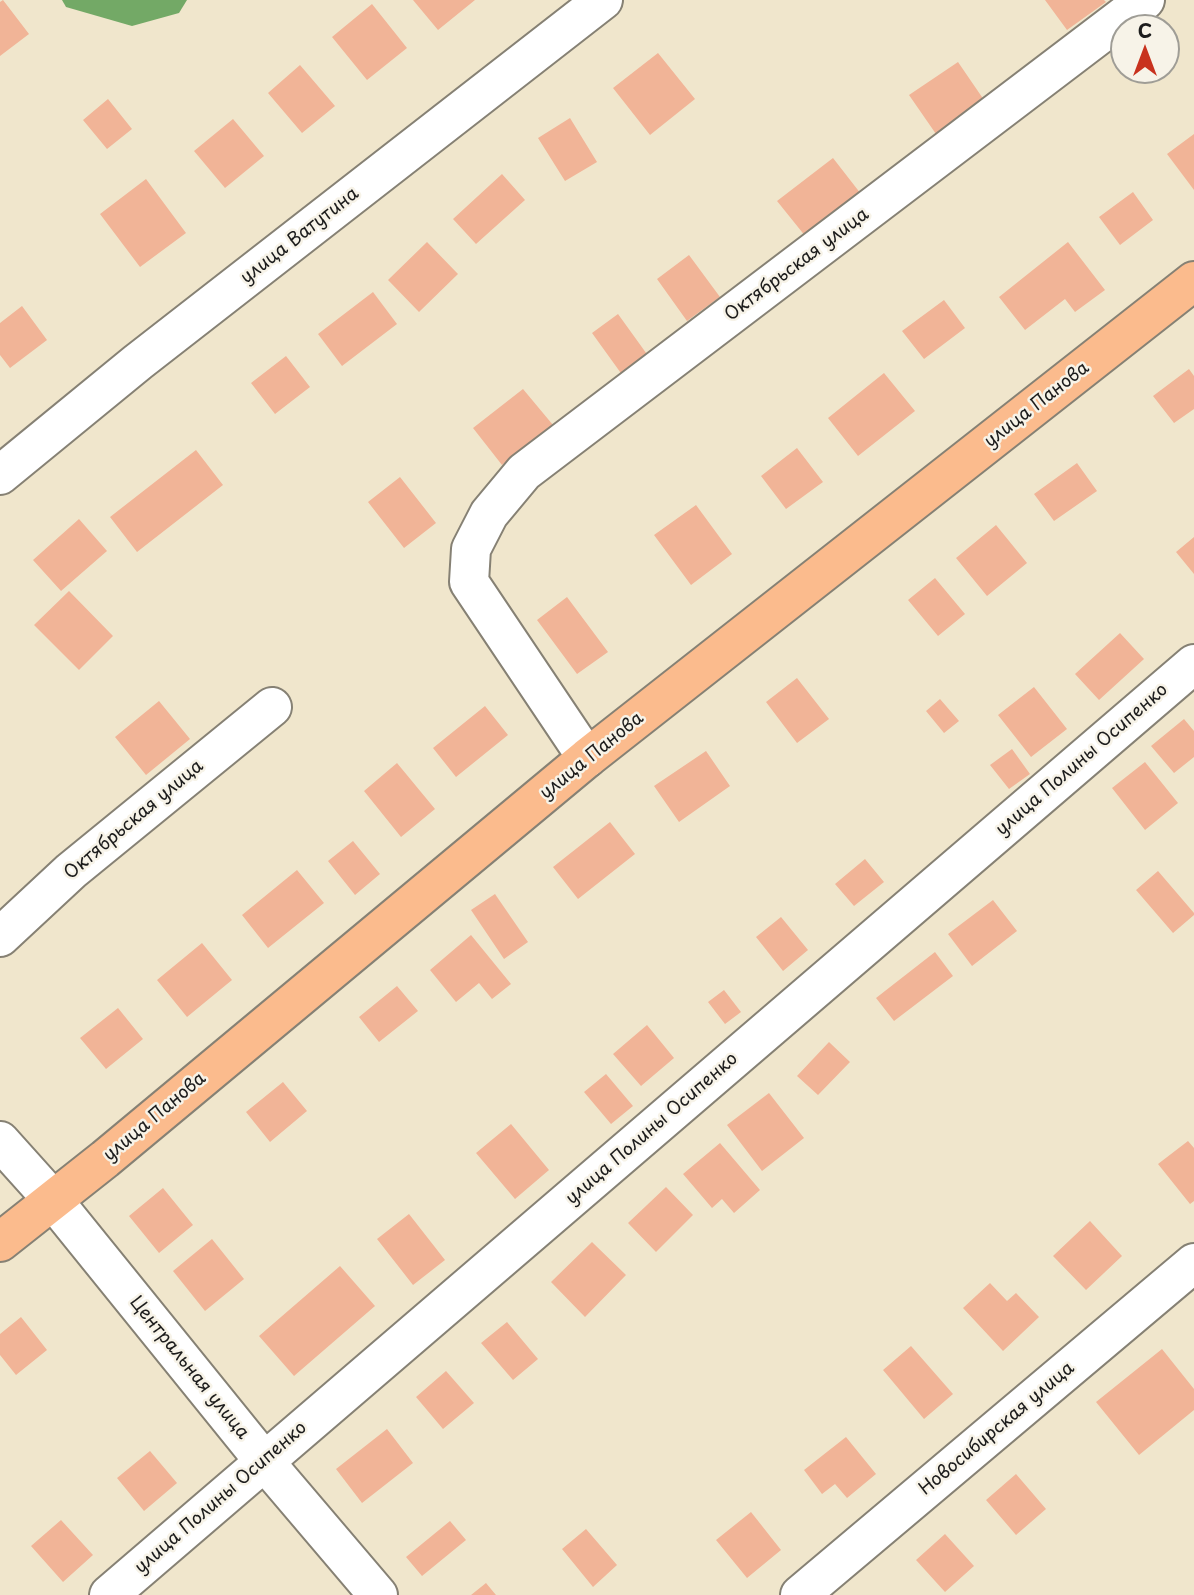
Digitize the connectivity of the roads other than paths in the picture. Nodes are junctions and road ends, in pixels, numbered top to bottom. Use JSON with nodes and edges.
{"nodes":[{"id":1,"x":603,"y":0,"type":"edge"},
{"id":2,"x":1144,"y":0,"type":"edge"},
{"id":3,"x":1194,"y":281,"type":"edge"},
{"id":4,"x":0,"y":475,"type":"edge"},
{"id":5,"x":1194,"y":664,"type":"edge"},
{"id":6,"x":272,"y":707,"type":"dead end"},
{"id":7,"x":587,"y":758,"type":"junction"},
{"id":8,"x":0,"y":937,"type":"edge"},
{"id":9,"x":0,"y":1140,"type":"edge"},
{"id":10,"x":53,"y":1200,"type":"junction"},
{"id":11,"x":0,"y":1242,"type":"edge"},
{"id":12,"x":1194,"y":1262,"type":"edge"},
{"id":13,"x":264,"y":1461,"type":"junction"},
{"id":14,"x":109,"y":1595,"type":"edge"},
{"id":15,"x":378,"y":1595,"type":"edge"},
{"id":16,"x":800,"y":1595,"type":"edge"}],
"edges":[{"from":1,"to":4,"type":"street","name":"улица Ватутина"},
{"from":2,"to":7,"type":"street","name":"Октябрьская улица"},
{"from":3,"to":7,"type":"main road","name":"улица Панова"},
{"from":5,"to":13,"type":"street","name":"улица Полины Осипенко"},
{"from":6,"to":8,"type":"street","name":"Октябрьская улица"},
{"from":7,"to":10,"type":"main road","name":"улица Панова"},
{"from":9,"to":10,"type":"street","name":"Центральная улица"},
{"from":10,"to":11,"type":"main road","name":"улица Панова"},
{"from":10,"to":13,"type":"street","name":"Центральная улица"},
{"from":12,"to":16,"type":"street","name":"Новосибирская улица"},
{"from":13,"to":14,"type":"street","name":"улица Полины Осипенко"},
{"from":13,"to":15,"type":"street","name":"Центральная улица"}]}
